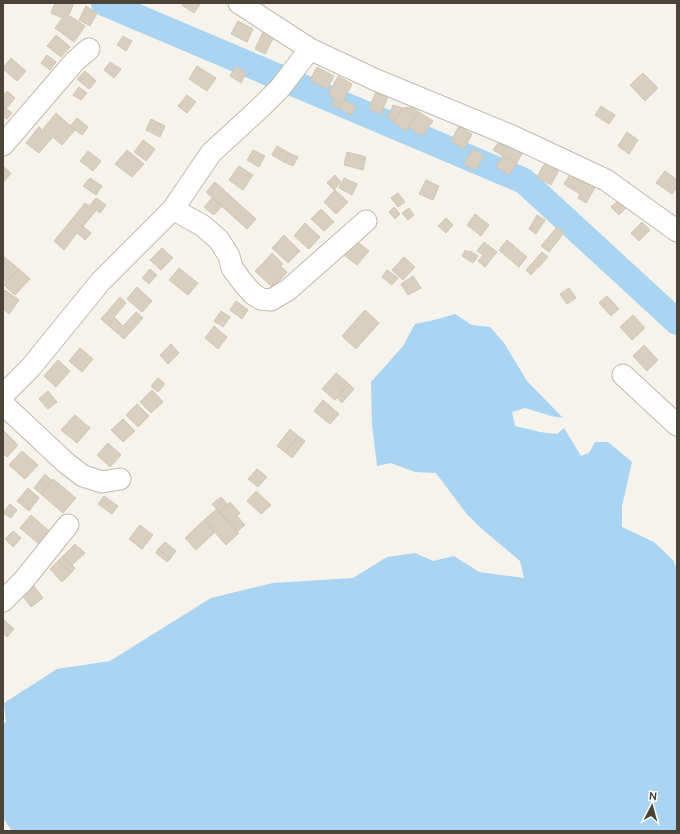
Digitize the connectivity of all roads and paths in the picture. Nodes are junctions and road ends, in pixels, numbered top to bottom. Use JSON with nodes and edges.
{"nodes":[{"id":1,"x":239,"y":3,"type":"edge"},
{"id":2,"x":89,"y":49,"type":"dead end"},
{"id":3,"x":310,"y":49,"type":"junction"},
{"id":4,"x":3,"y":145,"type":"edge"},
{"id":5,"x":173,"y":209,"type":"junction"},
{"id":6,"x":366,"y":221,"type":"dead end"},
{"id":7,"x":677,"y":231,"type":"edge"},
{"id":8,"x":623,"y":375,"type":"dead end"},
{"id":9,"x":3,"y":395,"type":"edge"},
{"id":10,"x":3,"y":404,"type":"edge"},
{"id":11,"x":677,"y":425,"type":"edge"},
{"id":12,"x":120,"y":479,"type":"dead end"},
{"id":13,"x":68,"y":525,"type":"dead end"},
{"id":14,"x":3,"y":601,"type":"edge"}],
"edges":[{"from":1,"to":3,"type":"street"},
{"from":2,"to":4,"type":"street"},
{"from":3,"to":5,"type":"street"},
{"from":3,"to":7,"type":"street"},
{"from":5,"to":6,"type":"street"},
{"from":5,"to":9,"type":"street"},
{"from":8,"to":11,"type":"street"},
{"from":10,"to":12,"type":"street"},
{"from":13,"to":14,"type":"street"}]}
